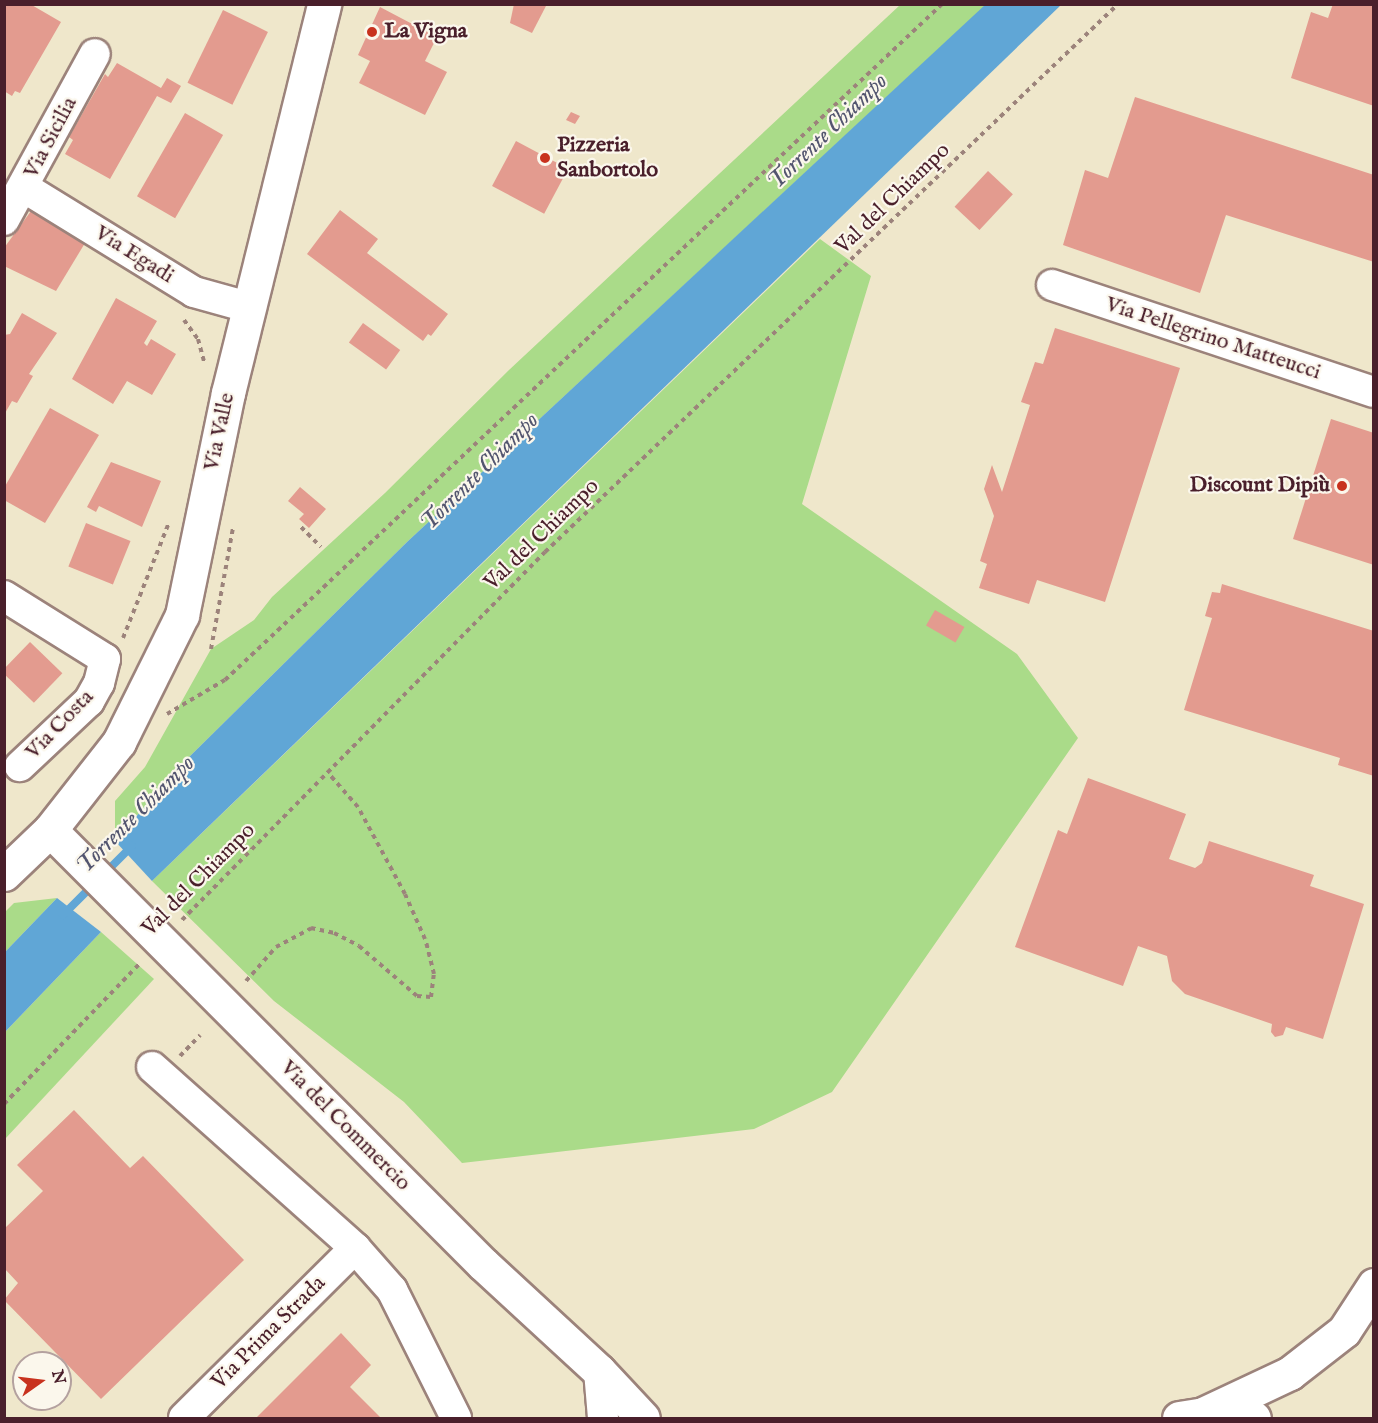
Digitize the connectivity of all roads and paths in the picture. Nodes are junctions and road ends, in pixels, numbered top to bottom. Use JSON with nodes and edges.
{"nodes":[{"id":1,"x":324,"y":4,"type":"edge"},
{"id":2,"x":942,"y":4,"type":"edge"},
{"id":3,"x":1118,"y":4,"type":"edge"},
{"id":4,"x":95,"y":54,"type":"dead end"},
{"id":5,"x":25,"y":188,"type":"junction"},
{"id":6,"x":4,"y":220,"type":"edge"},
{"id":7,"x":1052,"y":285,"type":"dead end"},
{"id":8,"x":248,"y":307,"type":"junction"},
{"id":9,"x":178,"y":311,"type":"dead end"},
{"id":10,"x":206,"y":369,"type":"dead end"},
{"id":11,"x":1374,"y":392,"type":"edge"},
{"id":12,"x":169,"y":522,"type":"dead end"},
{"id":13,"x":301,"y":527,"type":"dead end"},
{"id":14,"x":321,"y":547,"type":"dead end"},
{"id":15,"x":4,"y":596,"type":"edge"},
{"id":16,"x":105,"y":658,"type":"junction"},
{"id":17,"x":158,"y":719,"type":"dead end"},
{"id":18,"x":20,"y":766,"type":"dead end"},
{"id":19,"x":328,"y":774,"type":"junction"},
{"id":20,"x":50,"y":830,"type":"junction"},
{"id":21,"x":4,"y":874,"type":"edge"},
{"id":22,"x":160,"y":942,"type":"junction"},
{"id":23,"x":246,"y":981,"type":"dead end"},
{"id":24,"x":152,"y":1067,"type":"dead end"},
{"id":25,"x":4,"y":1104,"type":"edge"},
{"id":26,"x":355,"y":1248,"type":"junction"},
{"id":27,"x":1374,"y":1285,"type":"edge"},
{"id":28,"x":599,"y":1371,"type":"junction"},
{"id":29,"x":1191,"y":1416,"type":"edge"},
{"id":30,"x":183,"y":1419,"type":"edge"},
{"id":31,"x":456,"y":1419,"type":"edge"},
{"id":32,"x":603,"y":1419,"type":"edge"},
{"id":33,"x":644,"y":1419,"type":"edge"},
{"id":34,"x":1254,"y":1419,"type":"edge"}],
"edges":[{"from":1,"to":8,"type":"main road","name":"Via Valle"},
{"from":2,"to":17,"type":"path"},
{"from":3,"to":19,"type":"path","name":"Val del Chiampo"},
{"from":4,"to":5,"type":"street","name":"Via Sicilia"},
{"from":5,"to":6,"type":"street","name":"Via Sicilia"},
{"from":5,"to":8,"type":"street","name":"Via Egadi"},
{"from":7,"to":11,"type":"street","name":"Via Pellegrino Matteucci"},
{"from":8,"to":20,"type":"main road","name":"Via Valle"},
{"from":9,"to":10,"type":"path"},
{"from":12,"to":16,"type":"path"},
{"from":13,"to":14,"type":"path"},
{"from":15,"to":16,"type":"street"},
{"from":16,"to":18,"type":"street","name":"Via Costa"},
{"from":19,"to":22,"type":"path","name":"Val del Chiampo"},
{"from":19,"to":23,"type":"path"},
{"from":20,"to":21,"type":"main road","name":"Via Valle"},
{"from":20,"to":22,"type":"main road","name":"Via del Commercio"},
{"from":22,"to":25,"type":"path","name":"Val del Chiampo"},
{"from":22,"to":28,"type":"main road","name":"Via del Commercio"},
{"from":24,"to":26,"type":"street"},
{"from":26,"to":30,"type":"street","name":"Via Prima Strada"},
{"from":26,"to":31,"type":"street"},
{"from":27,"to":29,"type":"main road"},
{"from":28,"to":32,"type":"street"},
{"from":28,"to":33,"type":"main road","name":"Via del Commercio"},
{"from":29,"to":34,"type":"main road"}]}
